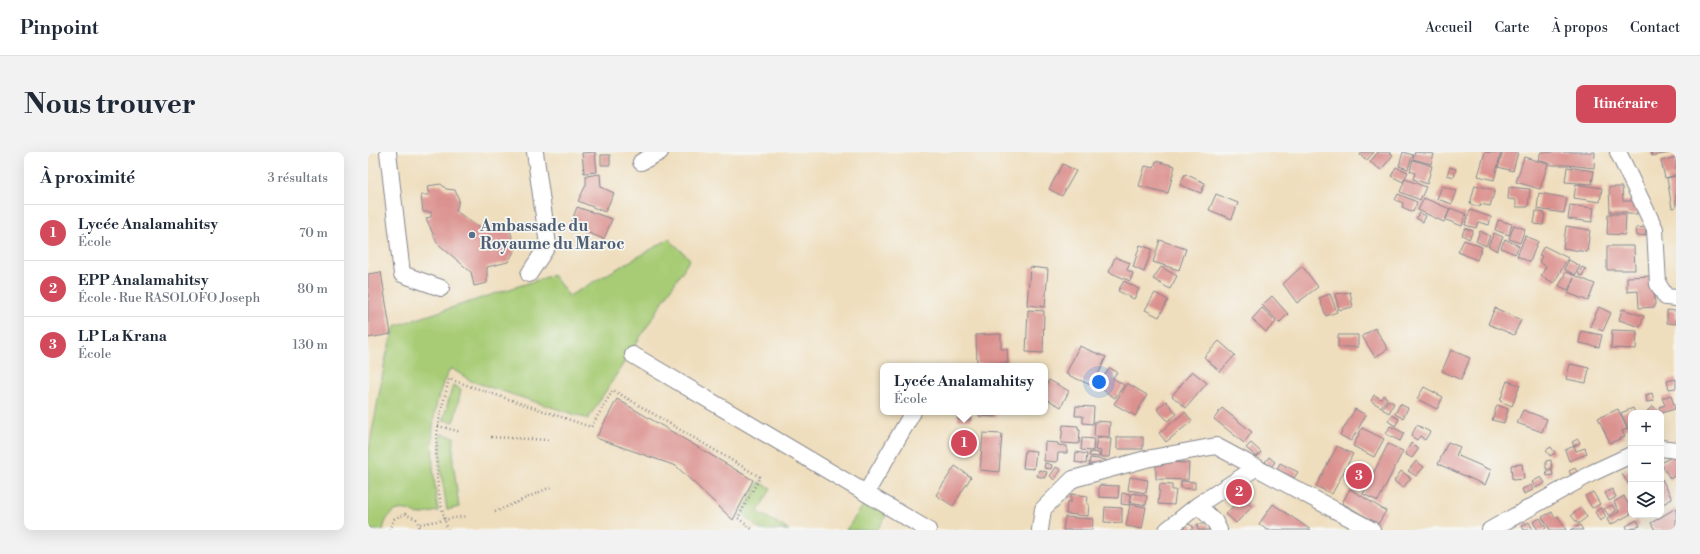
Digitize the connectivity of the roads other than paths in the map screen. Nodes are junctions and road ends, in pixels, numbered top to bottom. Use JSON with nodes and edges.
{"nodes":[{"id":1,"x":388,"y":152,"type":"edge"},
{"id":2,"x":535,"y":152,"type":"edge"},
{"id":3,"x":660,"y":152,"type":"edge"},
{"id":4,"x":1618,"y":152,"type":"edge"},
{"id":5,"x":641,"y":162,"type":"dead end"},
{"id":6,"x":529,"y":274,"type":"dead end"},
{"id":7,"x":441,"y":288,"type":"dead end"},
{"id":8,"x":1673,"y":299,"type":"edge"},
{"id":9,"x":634,"y":355,"type":"dead end"},
{"id":10,"x":911,"y":415,"type":"edge"},
{"id":11,"x":1664,"y":448,"type":"edge"},
{"id":12,"x":1676,"y":450,"type":"edge"},
{"id":13,"x":1628,"y":455,"type":"edge"},
{"id":14,"x":1257,"y":467,"type":"junction"},
{"id":15,"x":866,"y":493,"type":"junction"},
{"id":16,"x":1198,"y":505,"type":"junction"},
{"id":17,"x":928,"y":530,"type":"edge"},
{"id":18,"x":1040,"y":530,"type":"edge"},
{"id":19,"x":1167,"y":530,"type":"edge"},
{"id":20,"x":1219,"y":530,"type":"edge"},
{"id":21,"x":1372,"y":530,"type":"edge"},
{"id":22,"x":1490,"y":530,"type":"edge"}],
"edges":[{"from":1,"to":7,"type":"street"},
{"from":2,"to":6,"type":"street"},
{"from":3,"to":5,"type":"street"},
{"from":4,"to":8,"type":"street"},
{"from":9,"to":15,"type":"street"},
{"from":10,"to":15,"type":"street"},
{"from":11,"to":12,"type":"street"},
{"from":13,"to":22,"type":"street"},
{"from":14,"to":16,"type":"street"},
{"from":14,"to":18,"type":"street"},
{"from":14,"to":21,"type":"street"},
{"from":15,"to":17,"type":"street"},
{"from":16,"to":19,"type":"street"},
{"from":16,"to":20,"type":"street"}]}
